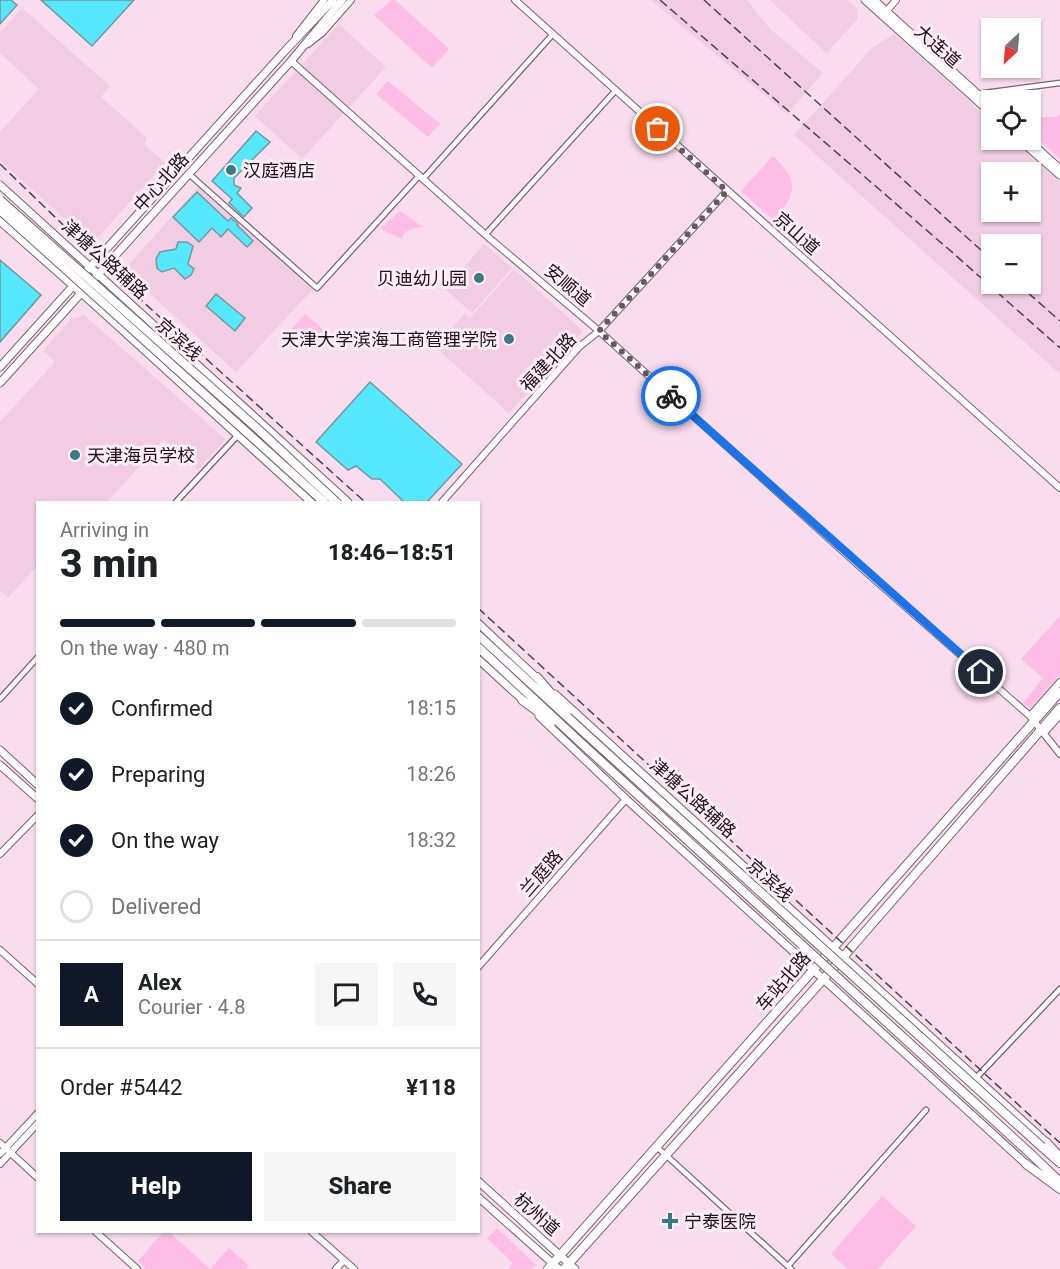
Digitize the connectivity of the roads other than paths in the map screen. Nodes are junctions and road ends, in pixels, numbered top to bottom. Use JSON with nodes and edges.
{"nodes":[{"id":1,"x":324,"y":0,"type":"edge"},
{"id":2,"x":333,"y":0,"type":"edge"},
{"id":3,"x":342,"y":0,"type":"edge"},
{"id":4,"x":351,"y":0,"type":"edge"},
{"id":5,"x":515,"y":0,"type":"edge"},
{"id":6,"x":865,"y":0,"type":"edge"},
{"id":7,"x":874,"y":0,"type":"edge"},
{"id":8,"x":891,"y":0,"type":"edge"},
{"id":9,"x":896,"y":0,"type":"edge"},
{"id":10,"x":883,"y":12,"type":"junction"},
{"id":11,"x":553,"y":34,"type":"junction"},
{"id":12,"x":291,"y":44,"type":"junction"},
{"id":13,"x":299,"y":52,"type":"junction"},
{"id":14,"x":291,"y":61,"type":"junction"},
{"id":15,"x":1060,"y":83,"type":"edge"},
{"id":16,"x":616,"y":90,"type":"junction"},
{"id":17,"x":977,"y":94,"type":"junction"},
{"id":18,"x":981,"y":97,"type":"edge"},
{"id":19,"x":981,"y":104,"type":"edge"},
{"id":20,"x":1031,"y":150,"type":"edge"},
{"id":21,"x":1039,"y":150,"type":"edge"},
{"id":22,"x":1060,"y":169,"type":"edge"},
{"id":23,"x":189,"y":174,"type":"junction"},
{"id":24,"x":1060,"y":176,"type":"edge"},
{"id":25,"x":421,"y":178,"type":"junction"},
{"id":26,"x":0,"y":185,"type":"edge"},
{"id":27,"x":727,"y":191,"type":"junction"},
{"id":28,"x":0,"y":200,"type":"edge"},
{"id":29,"x":0,"y":210,"type":"edge"},
{"id":30,"x":0,"y":221,"type":"edge"},
{"id":31,"x":485,"y":235,"type":"junction"},
{"id":32,"x":111,"y":258,"type":"junction"},
{"id":33,"x":94,"y":269,"type":"junction"},
{"id":34,"x":88,"y":285,"type":"junction"},
{"id":35,"x":73,"y":286,"type":"junction"},
{"id":36,"x":113,"y":287,"type":"junction"},
{"id":37,"x":81,"y":293,"type":"junction"},
{"id":38,"x":97,"y":307,"type":"junction"},
{"id":39,"x":66,"y":309,"type":"junction"},
{"id":40,"x":599,"y":331,"type":"junction"},
{"id":41,"x":0,"y":367,"type":"edge"},
{"id":42,"x":0,"y":383,"type":"edge"},
{"id":43,"x":238,"y":435,"type":"junction"},
{"id":44,"x":1060,"y":488,"type":"edge"},
{"id":45,"x":177,"y":501,"type":"edge"},
{"id":46,"x":309,"y":501,"type":"edge"},
{"id":47,"x":323,"y":501,"type":"edge"},
{"id":48,"x":335,"y":501,"type":"edge"},
{"id":49,"x":347,"y":501,"type":"edge"},
{"id":50,"x":443,"y":501,"type":"edge"},
{"id":51,"x":480,"y":625,"type":"edge"},
{"id":52,"x":480,"y":637,"type":"edge"},
{"id":53,"x":480,"y":649,"type":"edge"},
{"id":54,"x":36,"y":659,"type":"edge"},
{"id":55,"x":480,"y":660,"type":"edge"},
{"id":56,"x":537,"y":677,"type":"junction"},
{"id":57,"x":1060,"y":682,"type":"edge"},
{"id":58,"x":1060,"y":692,"type":"edge"},
{"id":59,"x":0,"y":699,"type":"edge"},
{"id":60,"x":522,"y":700,"type":"junction"},
{"id":61,"x":546,"y":704,"type":"junction"},
{"id":62,"x":1060,"y":708,"type":"edge"},
{"id":63,"x":1060,"y":715,"type":"edge"},
{"id":64,"x":1032,"y":718,"type":"junction"},
{"id":65,"x":1043,"y":731,"type":"junction"},
{"id":66,"x":587,"y":735,"type":"junction"},
{"id":67,"x":580,"y":742,"type":"junction"},
{"id":68,"x":0,"y":750,"type":"edge"},
{"id":69,"x":1060,"y":754,"type":"edge"},
{"id":70,"x":0,"y":765,"type":"edge"},
{"id":71,"x":36,"y":783,"type":"edge"},
{"id":72,"x":36,"y":797,"type":"edge"},
{"id":73,"x":626,"y":799,"type":"junction"},
{"id":74,"x":36,"y":816,"type":"edge"},
{"id":75,"x":0,"y":854,"type":"edge"},
{"id":76,"x":834,"y":947,"type":"junction"},
{"id":77,"x":0,"y":950,"type":"edge"},
{"id":78,"x":844,"y":956,"type":"junction"},
{"id":79,"x":480,"y":965,"type":"edge"},
{"id":80,"x":813,"y":970,"type":"junction"},
{"id":81,"x":823,"y":979,"type":"junction"},
{"id":82,"x":36,"y":982,"type":"edge"},
{"id":83,"x":1060,"y":989,"type":"edge"},
{"id":84,"x":977,"y":1077,"type":"junction"},
{"id":85,"x":926,"y":1110,"type":"dead end"},
{"id":86,"x":36,"y":1115,"type":"edge"},
{"id":87,"x":36,"y":1125,"type":"edge"},
{"id":88,"x":1044,"y":1144,"type":"junction"},
{"id":89,"x":657,"y":1147,"type":"junction"},
{"id":90,"x":5,"y":1148,"type":"edge"},
{"id":91,"x":0,"y":1154,"type":"edge"},
{"id":92,"x":666,"y":1155,"type":"junction"},
{"id":93,"x":1060,"y":1157,"type":"edge"},
{"id":94,"x":1060,"y":1163,"type":"edge"},
{"id":95,"x":0,"y":1164,"type":"edge"},
{"id":96,"x":1026,"y":1164,"type":"joint"},
{"id":97,"x":36,"y":1176,"type":"edge"},
{"id":98,"x":1060,"y":1182,"type":"edge"},
{"id":99,"x":480,"y":1183,"type":"edge"},
{"id":100,"x":1060,"y":1189,"type":"edge"},
{"id":101,"x":480,"y":1199,"type":"edge"},
{"id":102,"x":97,"y":1233,"type":"edge"},
{"id":103,"x":313,"y":1233,"type":"edge"},
{"id":104,"x":561,"y":1255,"type":"junction"},
{"id":105,"x":344,"y":1260,"type":"junction"},
{"id":106,"x":553,"y":1267,"type":"edge"},
{"id":107,"x":570,"y":1267,"type":"edge"},
{"id":108,"x":790,"y":1267,"type":"edge"},
{"id":109,"x":136,"y":1269,"type":"edge"},
{"id":110,"x":336,"y":1269,"type":"edge"},
{"id":111,"x":354,"y":1269,"type":"edge"}],
"edges":[{"from":1,"to":12,"type":"street"},
{"from":2,"to":12,"type":"main road","name":"中心北路"},
{"from":3,"to":13,"type":"main road","name":"中心北路"},
{"from":4,"to":13,"type":"street"},
{"from":5,"to":11,"type":"street","name":"京山道"},
{"from":6,"to":10,"type":"main road","name":"大连道"},
{"from":7,"to":10,"type":"main road","name":"大连道"},
{"from":8,"to":10,"type":"street"},
{"from":9,"to":10,"type":"street"},
{"from":10,"to":17,"type":"main road","name":"大连道"},
{"from":10,"to":19,"type":"main road","name":"大连道"},
{"from":11,"to":16,"type":"street","name":"京山道"},
{"from":11,"to":25,"type":"street"},
{"from":12,"to":33,"type":"main road","name":"中心北路"},
{"from":13,"to":14,"type":"main road","name":"中心北路"},
{"from":14,"to":23,"type":"main road","name":"中心北路"},
{"from":14,"to":25,"type":"street","name":"安顺道"},
{"from":15,"to":17,"type":"street"},
{"from":16,"to":27,"type":"street","name":"京山道"},
{"from":16,"to":31,"type":"street"},
{"from":17,"to":18,"type":"main road","name":"大连道"},
{"from":20,"to":24,"type":"main road"},
{"from":21,"to":22,"type":"main road"},
{"from":23,"to":25,"type":"street"},
{"from":23,"to":32,"type":"main road","name":"中心北路"},
{"from":25,"to":31,"type":"street","name":"安顺道"},
{"from":26,"to":33,"type":"main road","name":"津塘公路辅路"},
{"from":27,"to":40,"type":"street","name":"福建北路"},
{"from":27,"to":44,"type":"street","name":"京山道"},
{"from":28,"to":48,"type":"main road","name":"京滨线","bridge":true},
{"from":29,"to":47,"type":"main road","name":"京滨线","bridge":true},
{"from":30,"to":35,"type":"main road"},
{"from":31,"to":40,"type":"street","name":"安顺道"},
{"from":32,"to":33,"type":"main road","name":"中心北路"},
{"from":32,"to":36,"type":"main road"},
{"from":33,"to":34,"type":"main road","name":"中心北路"},
{"from":33,"to":35,"type":"main road","name":"中心北路"},
{"from":33,"to":36,"type":"main road","name":"津塘公路辅路"},
{"from":34,"to":37,"type":"main road","name":"中心北路"},
{"from":34,"to":38,"type":"main road"},
{"from":35,"to":37,"type":"main road"},
{"from":35,"to":41,"type":"main road","name":"中心北路"},
{"from":36,"to":49,"type":"main road","name":"津塘公路辅路"},
{"from":37,"to":38,"type":"main road"},
{"from":37,"to":39,"type":"main road","name":"中心北路"},
{"from":38,"to":39,"type":"main road"},
{"from":38,"to":43,"type":"main road"},
{"from":39,"to":42,"type":"main road","name":"中心北路"},
{"from":40,"to":50,"type":"street","name":"福建北路"},
{"from":40,"to":64,"type":"street","name":"安顺道"},
{"from":43,"to":45,"type":"street"},
{"from":43,"to":46,"type":"main road"},
{"from":51,"to":56,"type":"main road","name":"津塘公路辅路"},
{"from":52,"to":61,"type":"main road","name":"京滨线"},
{"from":53,"to":61,"type":"main road","name":"京滨线"},
{"from":54,"to":59,"type":"street"},
{"from":55,"to":60,"type":"main road"},
{"from":56,"to":66,"type":"main road"},
{"from":56,"to":76,"type":"main road","name":"津塘公路辅路"},
{"from":57,"to":64,"type":"street"},
{"from":58,"to":64,"type":"main road","name":"车站北路"},
{"from":60,"to":67,"type":"main road"},
{"from":60,"to":73,"type":"main road"},
{"from":61,"to":66,"type":"main road","name":"京滨线"},
{"from":61,"to":67,"type":"main road","name":"京滨线"},
{"from":62,"to":65,"type":"main road","name":"车站北路"},
{"from":63,"to":65,"type":"street"},
{"from":64,"to":65,"type":"street","name":"安顺道"},
{"from":64,"to":76,"type":"main road","name":"车站北路"},
{"from":65,"to":69,"type":"street","name":"安顺道"},
{"from":65,"to":78,"type":"main road","name":"车站北路"},
{"from":66,"to":88,"type":"main road","name":"京滨线","bridge":true},
{"from":67,"to":98,"type":"main road","name":"京滨线","bridge":true},
{"from":68,"to":71,"type":"main road"},
{"from":70,"to":72,"type":"main road"},
{"from":73,"to":79,"type":"street","name":"兰庭路"},
{"from":73,"to":80,"type":"main road"},
{"from":74,"to":75,"type":"street"},
{"from":76,"to":78,"type":"main road","name":"津塘公路辅路"},
{"from":76,"to":80,"type":"main road","name":"车站北路"},
{"from":77,"to":82,"type":"street"},
{"from":78,"to":81,"type":"main road","name":"车站北路"},
{"from":78,"to":84,"type":"main road","name":"津塘公路辅路"},
{"from":80,"to":81,"type":"main road"},
{"from":80,"to":89,"type":"main road","name":"车站北路"},
{"from":81,"to":92,"type":"main road","name":"车站北路"},
{"from":81,"to":96,"type":"main road"},
{"from":83,"to":84,"type":"street"},
{"from":84,"to":88,"type":"main road","name":"津塘公路辅路"},
{"from":85,"to":108,"type":"street"},
{"from":86,"to":90,"type":"street"},
{"from":87,"to":90,"type":"street"},
{"from":88,"to":93,"type":"main road"},
{"from":88,"to":94,"type":"main road"},
{"from":89,"to":92,"type":"street"},
{"from":89,"to":104,"type":"main road","name":"车站北路"},
{"from":90,"to":91,"type":"street"},
{"from":90,"to":95,"type":"street"},
{"from":90,"to":97,"type":"street"},
{"from":92,"to":107,"type":"main road","name":"车站北路"},
{"from":92,"to":108,"type":"street"},
{"from":96,"to":100,"type":"main road"},
{"from":99,"to":104,"type":"main road","name":"杭州道"},
{"from":101,"to":106,"type":"main road","name":"杭州道"},
{"from":102,"to":109,"type":"street"},
{"from":103,"to":105,"type":"street"},
{"from":104,"to":106,"type":"main road","name":"车站北路"},
{"from":104,"to":107,"type":"main road","name":"杭州道"},
{"from":105,"to":110,"type":"street"},
{"from":105,"to":111,"type":"street"}]}
